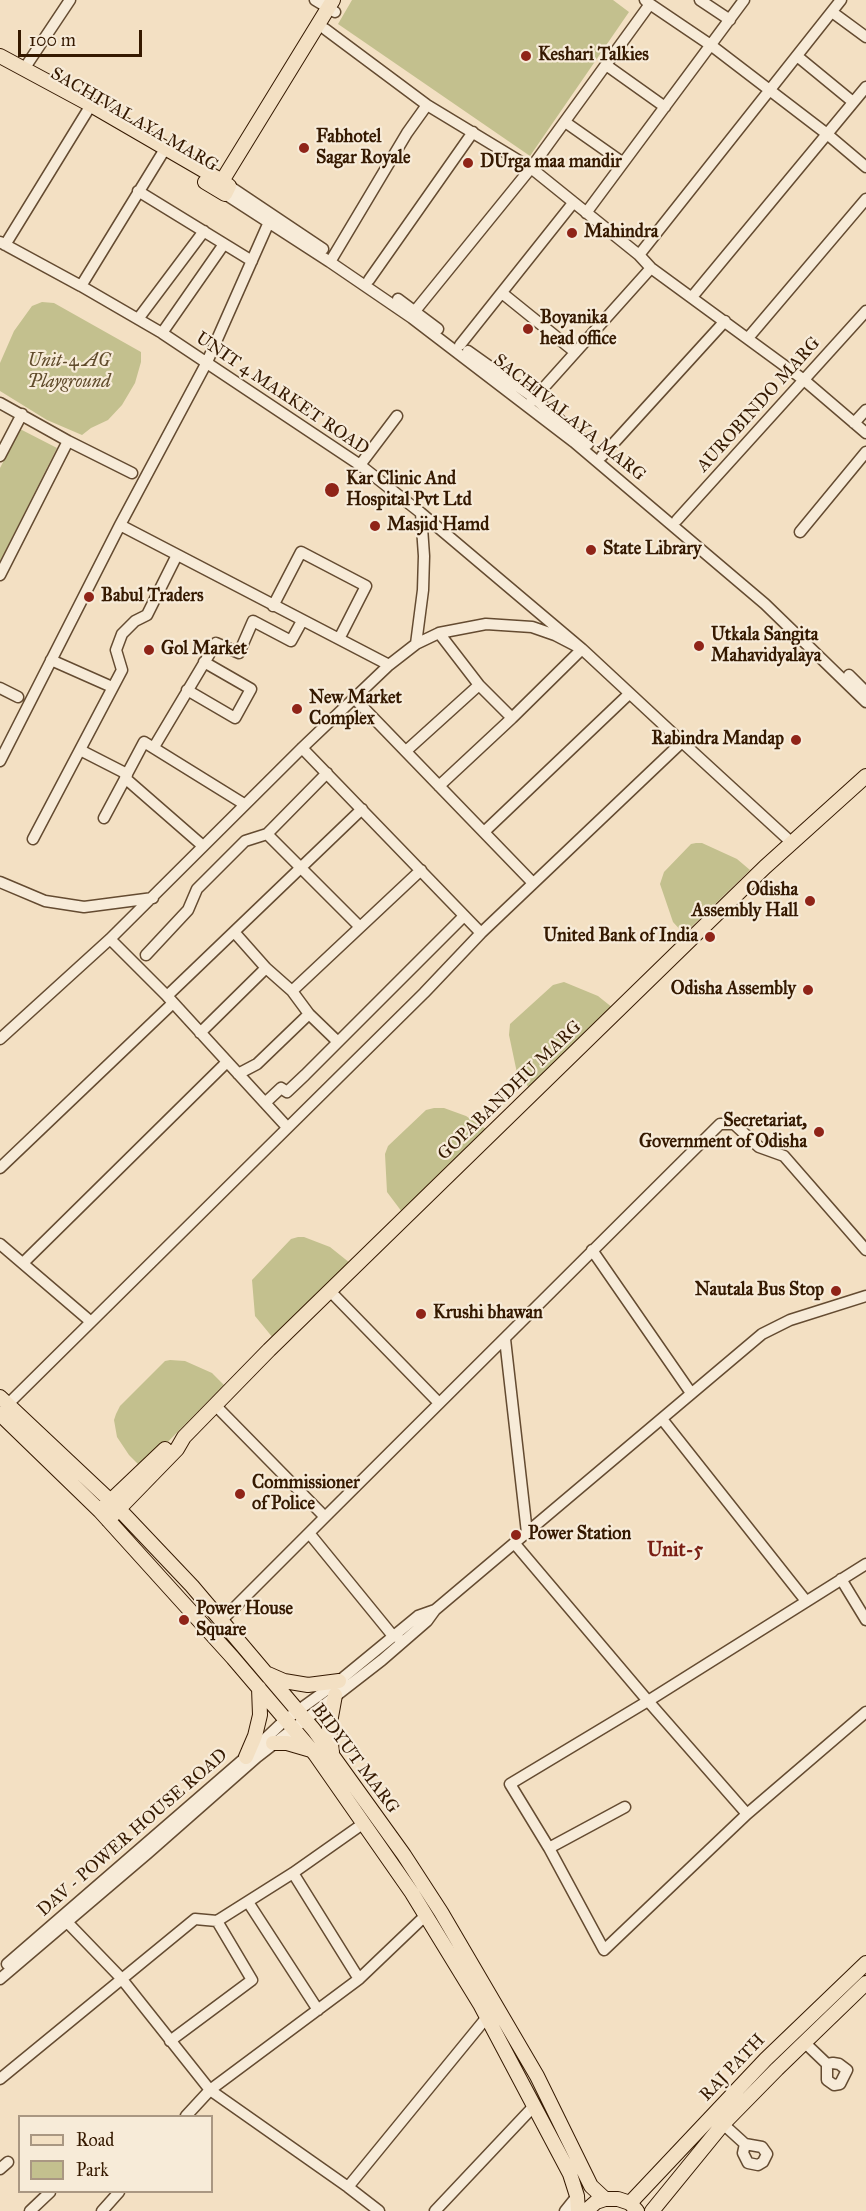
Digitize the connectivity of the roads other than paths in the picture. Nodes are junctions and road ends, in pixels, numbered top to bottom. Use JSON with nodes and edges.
{"nodes":[{"id":1,"x":70,"y":0,"type":"edge"},
{"id":2,"x":315,"y":0,"type":"edge"},
{"id":3,"x":700,"y":0,"type":"edge"},
{"id":4,"x":744,"y":0,"type":"edge"},
{"id":5,"x":841,"y":0,"type":"edge"},
{"id":6,"x":648,"y":2,"type":"edge"},
{"id":7,"x":334,"y":5,"type":"edge"},
{"id":8,"x":831,"y":12,"type":"junction"},
{"id":9,"x":730,"y":20,"type":"junction"},
{"id":10,"x":325,"y":29,"type":"junction"},
{"id":11,"x":866,"y":37,"type":"edge"},
{"id":12,"x":711,"y":46,"type":"junction"},
{"id":13,"x":0,"y":56,"type":"edge"},
{"id":14,"x":797,"y":56,"type":"junction"},
{"id":15,"x":606,"y":65,"type":"junction"},
{"id":16,"x":0,"y":66,"type":"edge"},
{"id":17,"x":24,"y":69,"type":"junction"},
{"id":18,"x":866,"y":87,"type":"edge"},
{"id":19,"x":770,"y":90,"type":"junction"},
{"id":20,"x":853,"y":102,"type":"junction"},
{"id":21,"x":427,"y":105,"type":"junction"},
{"id":22,"x":665,"y":107,"type":"junction"},
{"id":23,"x":90,"y":109,"type":"junction"},
{"id":24,"x":565,"y":122,"type":"junction"},
{"id":25,"x":473,"y":132,"type":"junction"},
{"id":26,"x":827,"y":134,"type":"junction"},
{"id":27,"x":163,"y":153,"type":"junction"},
{"id":28,"x":622,"y":162,"type":"junction"},
{"id":29,"x":866,"y":167,"type":"edge"},
{"id":30,"x":531,"y":168,"type":"junction"},
{"id":31,"x":223,"y":188,"type":"junction"},
{"id":32,"x":138,"y":191,"type":"junction"},
{"id":33,"x":866,"y":199,"type":"edge"},
{"id":34,"x":573,"y":203,"type":"junction"},
{"id":35,"x":586,"y":213,"type":"junction"},
{"id":36,"x":269,"y":222,"type":"junction"},
{"id":37,"x":204,"y":231,"type":"junction"},
{"id":38,"x":2,"y":244,"type":"edge"},
{"id":39,"x":224,"y":244,"type":"junction"},
{"id":40,"x":639,"y":255,"type":"junction"},
{"id":41,"x":332,"y":259,"type":"junction"},
{"id":42,"x":252,"y":261,"type":"junction"},
{"id":43,"x":651,"y":268,"type":"junction"},
{"id":44,"x":369,"y":280,"type":"junction"},
{"id":45,"x":81,"y":286,"type":"junction"},
{"id":46,"x":501,"y":293,"type":"junction"},
{"id":47,"x":692,"y":297,"type":"junction"},
{"id":48,"x":415,"y":311,"type":"junction"},
{"id":49,"x":866,"y":311,"type":"edge"},
{"id":50,"x":138,"y":319,"type":"junction"},
{"id":51,"x":725,"y":321,"type":"junction"},
{"id":52,"x":162,"y":333,"type":"junction"},
{"id":53,"x":748,"y":338,"type":"junction"},
{"id":54,"x":460,"y":345,"type":"junction"},
{"id":55,"x":575,"y":352,"type":"junction"},
{"id":56,"x":207,"y":362,"type":"junction"},
{"id":57,"x":804,"y":380,"type":"junction"},
{"id":58,"x":531,"y":402,"type":"junction"},
{"id":59,"x":0,"y":403,"type":"edge"},
{"id":60,"x":866,"y":410,"type":"edge"},
{"id":61,"x":22,"y":414,"type":"junction"},
{"id":62,"x":397,"y":416,"type":"dead end"},
{"id":63,"x":854,"y":423,"type":"junction"},
{"id":64,"x":866,"y":434,"type":"edge"},
{"id":65,"x":68,"y":441,"type":"junction"},
{"id":66,"x":866,"y":452,"type":"edge"},
{"id":67,"x":0,"y":456,"type":"edge"},
{"id":68,"x":602,"y":456,"type":"junction"},
{"id":69,"x":360,"y":465,"type":"junction"},
{"id":70,"x":132,"y":473,"type":"dead end"},
{"id":71,"x":421,"y":513,"type":"junction"},
{"id":72,"x":677,"y":520,"type":"junction"},
{"id":73,"x":120,"y":525,"type":"junction"},
{"id":74,"x":800,"y":532,"type":"dead end"},
{"id":75,"x":177,"y":555,"type":"junction"},
{"id":76,"x":0,"y":575,"type":"edge"},
{"id":77,"x":273,"y":606,"type":"junction"},
{"id":78,"x":302,"y":621,"type":"junction"},
{"id":79,"x":439,"y":633,"type":"junction"},
{"id":80,"x":339,"y":639,"type":"junction"},
{"id":81,"x":416,"y":644,"type":"junction"},
{"id":82,"x":582,"y":649,"type":"junction"},
{"id":83,"x":51,"y":660,"type":"junction"},
{"id":84,"x":204,"y":662,"type":"junction"},
{"id":85,"x":390,"y":664,"type":"junction"},
{"id":86,"x":479,"y":685,"type":"junction"},
{"id":87,"x":112,"y":687,"type":"junction"},
{"id":88,"x":0,"y":688,"type":"edge"},
{"id":89,"x":187,"y":690,"type":"junction"},
{"id":90,"x":866,"y":692,"type":"edge"},
{"id":91,"x":629,"y":694,"type":"junction"},
{"id":92,"x":18,"y":697,"type":"dead end"},
{"id":93,"x":355,"y":699,"type":"junction"},
{"id":94,"x":866,"y":702,"type":"edge"},
{"id":95,"x":512,"y":718,"type":"junction"},
{"id":96,"x":682,"y":742,"type":"junction"},
{"id":97,"x":154,"y":747,"type":"junction"},
{"id":98,"x":302,"y":748,"type":"junction"},
{"id":99,"x":81,"y":750,"type":"junction"},
{"id":100,"x":406,"y":751,"type":"junction"},
{"id":101,"x":0,"y":761,"type":"edge"},
{"id":102,"x":327,"y":773,"type":"junction"},
{"id":103,"x":126,"y":776,"type":"junction"},
{"id":104,"x":866,"y":776,"type":"edge"},
{"id":105,"x":439,"y":786,"type":"junction"},
{"id":106,"x":244,"y":804,"type":"junction"},
{"id":107,"x":362,"y":809,"type":"junction"},
{"id":108,"x":104,"y":818,"type":"dead end"},
{"id":109,"x":484,"y":832,"type":"junction"},
{"id":110,"x":267,"y":834,"type":"junction"},
{"id":111,"x":33,"y":838,"type":"dead end"},
{"id":112,"x":791,"y":842,"type":"junction"},
{"id":113,"x":203,"y":846,"type":"junction"},
{"id":114,"x":300,"y":866,"type":"junction"},
{"id":115,"x":421,"y":870,"type":"junction"},
{"id":116,"x":0,"y":882,"type":"edge"},
{"id":117,"x":533,"y":883,"type":"junction"},
{"id":118,"x":153,"y":897,"type":"junction"},
{"id":119,"x":464,"y":916,"type":"junction"},
{"id":120,"x":360,"y":927,"type":"junction"},
{"id":121,"x":235,"y":933,"type":"junction"},
{"id":122,"x":481,"y":933,"type":"junction"},
{"id":123,"x":110,"y":939,"type":"junction"},
{"id":124,"x":146,"y":955,"type":"dead end"},
{"id":125,"x":266,"y":968,"type":"junction"},
{"id":126,"x":292,"y":991,"type":"junction"},
{"id":127,"x":170,"y":1000,"type":"junction"},
{"id":128,"x":309,"y":1014,"type":"junction"},
{"id":129,"x":200,"y":1033,"type":"junction"},
{"id":130,"x":0,"y":1039,"type":"edge"},
{"id":131,"x":338,"y":1042,"type":"junction"},
{"id":132,"x":227,"y":1062,"type":"junction"},
{"id":133,"x":238,"y":1074,"type":"junction"},
{"id":134,"x":265,"y":1103,"type":"junction"},
{"id":135,"x":287,"y":1127,"type":"junction"},
{"id":136,"x":0,"y":1168,"type":"edge"},
{"id":137,"x":0,"y":1244,"type":"edge"},
{"id":138,"x":592,"y":1250,"type":"junction"},
{"id":139,"x":866,"y":1250,"type":"edge"},
{"id":140,"x":23,"y":1263,"type":"junction"},
{"id":141,"x":330,"y":1291,"type":"junction"},
{"id":142,"x":866,"y":1296,"type":"edge"},
{"id":143,"x":90,"y":1320,"type":"junction"},
{"id":144,"x":505,"y":1340,"type":"junction"},
{"id":145,"x":691,"y":1393,"type":"junction"},
{"id":146,"x":439,"y":1403,"type":"junction"},
{"id":147,"x":3,"y":1405,"type":"edge"},
{"id":148,"x":215,"y":1405,"type":"junction"},
{"id":149,"x":663,"y":1419,"type":"junction"},
{"id":150,"x":115,"y":1504,"type":"junction"},
{"id":151,"x":104,"y":1515,"type":"junction"},
{"id":152,"x":326,"y":1517,"type":"junction"},
{"id":153,"x":309,"y":1533,"type":"junction"},
{"id":154,"x":527,"y":1533,"type":"junction"},
{"id":155,"x":515,"y":1544,"type":"junction"},
{"id":156,"x":866,"y":1564,"type":"edge"},
{"id":157,"x":842,"y":1579,"type":"junction"},
{"id":158,"x":806,"y":1601,"type":"junction"},
{"id":159,"x":866,"y":1620,"type":"edge"},
{"id":160,"x":221,"y":1621,"type":"junction"},
{"id":161,"x":396,"y":1640,"type":"junction"},
{"id":162,"x":266,"y":1673,"type":"junction"},
{"id":163,"x":339,"y":1681,"type":"junction"},
{"id":164,"x":259,"y":1688,"type":"junction"},
{"id":165,"x":335,"y":1695,"type":"junction"},
{"id":166,"x":648,"y":1701,"type":"junction"},
{"id":167,"x":866,"y":1712,"type":"edge"},
{"id":168,"x":301,"y":1715,"type":"junction"},
{"id":169,"x":289,"y":1724,"type":"junction"},
{"id":170,"x":273,"y":1743,"type":"junction"},
{"id":171,"x":311,"y":1749,"type":"junction"},
{"id":172,"x":332,"y":1755,"type":"junction"},
{"id":173,"x":246,"y":1757,"type":"junction"},
{"id":174,"x":625,"y":1807,"type":"dead end"},
{"id":175,"x":747,"y":1814,"type":"junction"},
{"id":176,"x":364,"y":1823,"type":"junction"},
{"id":177,"x":549,"y":1848,"type":"junction"},
{"id":178,"x":293,"y":1872,"type":"junction"},
{"id":179,"x":248,"y":1902,"type":"junction"},
{"id":180,"x":426,"y":1915,"type":"junction"},
{"id":181,"x":217,"y":1921,"type":"junction"},
{"id":182,"x":67,"y":1922,"type":"junction"},
{"id":183,"x":866,"y":1963,"type":"edge"},
{"id":184,"x":0,"y":1970,"type":"edge"},
{"id":185,"x":121,"y":1978,"type":"junction"},
{"id":186,"x":359,"y":1978,"type":"junction"},
{"id":187,"x":0,"y":1979,"type":"edge"},
{"id":188,"x":866,"y":1983,"type":"edge"},
{"id":189,"x":318,"y":2010,"type":"junction"},
{"id":190,"x":487,"y":2018,"type":"junction"},
{"id":191,"x":170,"y":2041,"type":"junction"},
{"id":192,"x":804,"y":2042,"type":"junction"},
{"id":193,"x":827,"y":2064,"type":"dead end"},
{"id":194,"x":0,"y":2079,"type":"edge"},
{"id":195,"x":210,"y":2090,"type":"junction"},
{"id":196,"x":534,"y":2106,"type":"junction"},
{"id":197,"x":187,"y":2115,"type":"edge"},
{"id":198,"x":723,"y":2124,"type":"junction"},
{"id":199,"x":745,"y":2144,"type":"dead end"},
{"id":200,"x":348,"y":2187,"type":"junction"},
{"id":201,"x":49,"y":2193,"type":"edge"},
{"id":202,"x":118,"y":2193,"type":"edge"},
{"id":203,"x":577,"y":2196,"type":"junction"},
{"id":204,"x":605,"y":2199,"type":"junction"},
{"id":205,"x":633,"y":2207,"type":"edge"},
{"id":206,"x":30,"y":2211,"type":"edge"},
{"id":207,"x":102,"y":2211,"type":"edge"},
{"id":208,"x":379,"y":2211,"type":"edge"},
{"id":209,"x":435,"y":2211,"type":"edge"},
{"id":210,"x":565,"y":2211,"type":"edge"},
{"id":211,"x":578,"y":2211,"type":"edge"},
{"id":212,"x":586,"y":2211,"type":"edge"},
{"id":213,"x":652,"y":2211,"type":"edge"}],
"edges":[{"from":1,"to":17,"type":"street"},
{"from":2,"to":7,"type":"street"},
{"from":3,"to":9,"type":"street"},
{"from":4,"to":9,"type":"street"},
{"from":5,"to":8,"type":"street"},
{"from":6,"to":12,"type":"street"},
{"from":6,"to":15,"type":"street"},
{"from":7,"to":10,"type":"main road"},
{"from":7,"to":31,"type":"main road"},
{"from":8,"to":11,"type":"street"},
{"from":8,"to":14,"type":"street"},
{"from":9,"to":12,"type":"street"},
{"from":10,"to":21,"type":"street"},
{"from":10,"to":31,"type":"main road"},
{"from":12,"to":19,"type":"street"},
{"from":12,"to":22,"type":"street"},
{"from":13,"to":17,"type":"main road","name":"SACHIVALAYA MARG"},
{"from":14,"to":19,"type":"street"},
{"from":14,"to":20,"type":"street"},
{"from":15,"to":22,"type":"street"},
{"from":15,"to":24,"type":"street"},
{"from":16,"to":23,"type":"main road","name":"SACHIVALAYA MARG"},
{"from":17,"to":23,"type":"main road","name":"SACHIVALAYA MARG"},
{"from":18,"to":20,"type":"street"},
{"from":19,"to":26,"type":"street"},
{"from":19,"to":40,"type":"street"},
{"from":20,"to":26,"type":"street"},
{"from":21,"to":25,"type":"street"},
{"from":21,"to":41,"type":"street"},
{"from":22,"to":28,"type":"street"},
{"from":23,"to":27,"type":"main road","name":"SACHIVALAYA MARG"},
{"from":23,"to":38,"type":"street"},
{"from":24,"to":28,"type":"street"},
{"from":24,"to":30,"type":"street"},
{"from":25,"to":30,"type":"street"},
{"from":25,"to":44,"type":"street"},
{"from":26,"to":29,"type":"street"},
{"from":26,"to":47,"type":"street"},
{"from":27,"to":31,"type":"main road","name":"SACHIVALAYA MARG"},
{"from":27,"to":32,"type":"street"},
{"from":28,"to":35,"type":"street"},
{"from":30,"to":34,"type":"street"},
{"from":30,"to":48,"type":"street"},
{"from":31,"to":36,"type":"street","name":"SACHIVALAYA MARG"},
{"from":31,"to":41,"type":"street","name":"SACHIVALAYA MARG"},
{"from":32,"to":37,"type":"street"},
{"from":32,"to":45,"type":"street"},
{"from":33,"to":53,"type":"street"},
{"from":34,"to":35,"type":"street"},
{"from":34,"to":46,"type":"street"},
{"from":35,"to":40,"type":"street"},
{"from":36,"to":41,"type":"street","name":"SACHIVALAYA MARG"},
{"from":36,"to":42,"type":"street"},
{"from":37,"to":39,"type":"street"},
{"from":37,"to":50,"type":"street"},
{"from":38,"to":45,"type":"street","name":"UNIT 4 MARKET ROAD"},
{"from":39,"to":42,"type":"street"},
{"from":39,"to":52,"type":"street"},
{"from":40,"to":43,"type":"street"},
{"from":41,"to":44,"type":"street","name":"SACHIVALAYA MARG"},
{"from":41,"to":58,"type":"street","name":"SACHIVALAYA MARG"},
{"from":42,"to":56,"type":"street"},
{"from":43,"to":47,"type":"street"},
{"from":43,"to":55,"type":"street"},
{"from":44,"to":48,"type":"street","name":"SACHIVALAYA MARG"},
{"from":45,"to":50,"type":"street","name":"UNIT 4 MARKET ROAD"},
{"from":46,"to":54,"type":"street"},
{"from":46,"to":55,"type":"street"},
{"from":47,"to":51,"type":"street"},
{"from":48,"to":54,"type":"street","name":"SACHIVALAYA MARG"},
{"from":49,"to":57,"type":"street","name":"AUROBINDO MARG"},
{"from":50,"to":52,"type":"street","name":"UNIT 4 MARKET ROAD"},
{"from":51,"to":53,"type":"street"},
{"from":51,"to":68,"type":"street"},
{"from":52,"to":56,"type":"street","name":"UNIT 4 MARKET ROAD"},
{"from":53,"to":57,"type":"street"},
{"from":54,"to":58,"type":"street","name":"SACHIVALAYA MARG"},
{"from":55,"to":58,"type":"street"},
{"from":56,"to":69,"type":"street","name":"UNIT 4 MARKET ROAD"},
{"from":56,"to":73,"type":"street"},
{"from":57,"to":63,"type":"street"},
{"from":57,"to":72,"type":"street","name":"AUROBINDO MARG"},
{"from":58,"to":68,"type":"street","name":"SACHIVALAYA MARG"},
{"from":58,"to":94,"type":"street","name":"SACHIVALAYA MARG"},
{"from":59,"to":61,"type":"street"},
{"from":60,"to":63,"type":"street"},
{"from":61,"to":65,"type":"street"},
{"from":61,"to":67,"type":"street"},
{"from":62,"to":69,"type":"street"},
{"from":63,"to":64,"type":"street"},
{"from":65,"to":70,"type":"street"},
{"from":65,"to":76,"type":"street"},
{"from":66,"to":74,"type":"street"},
{"from":68,"to":72,"type":"street","name":"SACHIVALAYA MARG"},
{"from":69,"to":71,"type":"street","name":"UNIT 4 MARKET ROAD"},
{"from":71,"to":81,"type":"street"},
{"from":71,"to":82,"type":"street","name":"UNIT 4 MARKET ROAD"},
{"from":72,"to":90,"type":"street","name":"SACHIVALAYA MARG"},
{"from":73,"to":75,"type":"street"},
{"from":73,"to":83,"type":"street"},
{"from":75,"to":77,"type":"street"},
{"from":75,"to":87,"type":"street"},
{"from":77,"to":78,"type":"street"},
{"from":77,"to":80,"type":"street"},
{"from":78,"to":80,"type":"street"},
{"from":78,"to":84,"type":"street"},
{"from":79,"to":81,"type":"street"},
{"from":79,"to":82,"type":"street"},
{"from":79,"to":86,"type":"street"},
{"from":80,"to":85,"type":"street"},
{"from":81,"to":85,"type":"street"},
{"from":82,"to":91,"type":"street","name":"UNIT 4 MARKET ROAD"},
{"from":82,"to":95,"type":"street"},
{"from":83,"to":87,"type":"street"},
{"from":83,"to":101,"type":"street"},
{"from":84,"to":89,"type":"street"},
{"from":84,"to":89,"type":"street"},
{"from":85,"to":93,"type":"street"},
{"from":86,"to":95,"type":"street"},
{"from":86,"to":100,"type":"street"},
{"from":87,"to":99,"type":"street"},
{"from":88,"to":92,"type":"street"},
{"from":89,"to":97,"type":"street"},
{"from":91,"to":96,"type":"street","name":"UNIT 4 MARKET ROAD"},
{"from":91,"to":109,"type":"street"},
{"from":93,"to":98,"type":"street"},
{"from":93,"to":100,"type":"street"},
{"from":95,"to":105,"type":"street"},
{"from":96,"to":112,"type":"street","name":"UNIT 4 MARKET ROAD"},
{"from":96,"to":117,"type":"street"},
{"from":97,"to":103,"type":"street"},
{"from":97,"to":106,"type":"street"},
{"from":98,"to":102,"type":"street"},
{"from":98,"to":106,"type":"street"},
{"from":99,"to":103,"type":"street"},
{"from":99,"to":111,"type":"street"},
{"from":100,"to":105,"type":"street"},
{"from":102,"to":107,"type":"street"},
{"from":102,"to":110,"type":"street"},
{"from":103,"to":108,"type":"street"},
{"from":103,"to":113,"type":"street"},
{"from":104,"to":112,"type":"main road","name":"GOPABANDHU MARG"},
{"from":105,"to":109,"type":"street"},
{"from":106,"to":113,"type":"street"},
{"from":107,"to":114,"type":"street"},
{"from":107,"to":115,"type":"street"},
{"from":109,"to":117,"type":"street"},
{"from":110,"to":114,"type":"street"},
{"from":110,"to":124,"type":"street"},
{"from":112,"to":141,"type":"main road","name":"GOPABANDHU MARG"},
{"from":113,"to":118,"type":"street"},
{"from":114,"to":120,"type":"street"},
{"from":114,"to":121,"type":"street"},
{"from":115,"to":119,"type":"street"},
{"from":115,"to":120,"type":"street"},
{"from":116,"to":118,"type":"street"},
{"from":117,"to":122,"type":"street"},
{"from":118,"to":123,"type":"street"},
{"from":119,"to":122,"type":"street"},
{"from":119,"to":131,"type":"street"},
{"from":120,"to":126,"type":"street"},
{"from":121,"to":125,"type":"street"},
{"from":121,"to":127,"type":"street"},
{"from":122,"to":135,"type":"street"},
{"from":123,"to":127,"type":"street"},
{"from":123,"to":130,"type":"street"},
{"from":125,"to":126,"type":"street"},
{"from":125,"to":129,"type":"street"},
{"from":126,"to":128,"type":"street"},
{"from":127,"to":129,"type":"street"},
{"from":127,"to":136,"type":"street"},
{"from":128,"to":131,"type":"street"},
{"from":128,"to":133,"type":"street"},
{"from":129,"to":132,"type":"street"},
{"from":131,"to":134,"type":"street"},
{"from":132,"to":133,"type":"street"},
{"from":132,"to":140,"type":"street"},
{"from":133,"to":134,"type":"street"},
{"from":134,"to":135,"type":"street"},
{"from":135,"to":143,"type":"street"},
{"from":137,"to":140,"type":"street"},
{"from":138,"to":139,"type":"street"},
{"from":138,"to":144,"type":"street"},
{"from":138,"to":145,"type":"street"},
{"from":140,"to":143,"type":"street"},
{"from":141,"to":146,"type":"street"},
{"from":141,"to":148,"type":"main road","name":"GOPABANDHU MARG"},
{"from":142,"to":145,"type":"street"},
{"from":143,"to":147,"type":"street"},
{"from":144,"to":146,"type":"street"},
{"from":144,"to":154,"type":"street"},
{"from":145,"to":149,"type":"street"},
{"from":146,"to":152,"type":"street"},
{"from":147,"to":150,"type":"main road","name":"BIDYUT MARG"},
{"from":147,"to":151,"type":"main road","name":"BIDYUT MARG"},
{"from":148,"to":150,"type":"main road","name":"GOPABANDHU MARG"},
{"from":148,"to":152,"type":"street"},
{"from":149,"to":154,"type":"street"},
{"from":149,"to":158,"type":"street"},
{"from":150,"to":151,"type":"main road","name":"GOPABANDHU MARG"},
{"from":150,"to":160,"type":"main road","name":"BIDYUT MARG"},
{"from":151,"to":164,"type":"main road","name":"BIDYUT MARG"},
{"from":152,"to":153,"type":"street"},
{"from":153,"to":160,"type":"street"},
{"from":153,"to":161,"type":"street"},
{"from":154,"to":155,"type":"street"},
{"from":155,"to":161,"type":"street"},
{"from":155,"to":166,"type":"street"},
{"from":156,"to":157,"type":"street"},
{"from":157,"to":158,"type":"street"},
{"from":157,"to":159,"type":"street"},
{"from":158,"to":166,"type":"street"},
{"from":160,"to":162,"type":"main road","name":"BIDYUT MARG"},
{"from":161,"to":163,"type":"street"},
{"from":161,"to":165,"type":"street"},
{"from":162,"to":163,"type":"main road"},
{"from":162,"to":168,"type":"main road","name":"BIDYUT MARG"},
{"from":163,"to":168,"type":"street"},
{"from":164,"to":169,"type":"main road","name":"BIDYUT MARG"},
{"from":164,"to":173,"type":"main road"},
{"from":165,"to":168,"type":"street"},
{"from":165,"to":172,"type":"main road"},
{"from":166,"to":175,"type":"street"},
{"from":166,"to":177,"type":"street"},
{"from":167,"to":175,"type":"street"},
{"from":168,"to":169,"type":"street"},
{"from":168,"to":172,"type":"main road","name":"BIDYUT MARG"},
{"from":169,"to":170,"type":"street","name":"DAV - POWER HOUSE ROAD"},
{"from":169,"to":171,"type":"main road","name":"BIDYUT MARG"},
{"from":169,"to":173,"type":"street","name":"DAV - POWER HOUSE ROAD"},
{"from":170,"to":171,"type":"main road"},
{"from":170,"to":182,"type":"street","name":"DAV - POWER HOUSE ROAD"},
{"from":171,"to":176,"type":"main road","name":"BIDYUT MARG"},
{"from":172,"to":204,"type":"main road","name":"BIDYUT MARG"},
{"from":173,"to":184,"type":"street","name":"DAV - POWER HOUSE ROAD"},
{"from":174,"to":177,"type":"street"},
{"from":175,"to":177,"type":"street"},
{"from":176,"to":178,"type":"street"},
{"from":176,"to":180,"type":"main road","name":"BIDYUT MARG"},
{"from":178,"to":179,"type":"street"},
{"from":178,"to":186,"type":"street"},
{"from":179,"to":181,"type":"street"},
{"from":179,"to":189,"type":"street"},
{"from":180,"to":186,"type":"street"},
{"from":180,"to":190,"type":"main road","name":"BIDYUT MARG"},
{"from":181,"to":185,"type":"street"},
{"from":181,"to":191,"type":"street"},
{"from":182,"to":185,"type":"street"},
{"from":182,"to":187,"type":"street","name":"DAV - POWER HOUSE ROAD"},
{"from":183,"to":205,"type":"main road","name":"RAJ PATH"},
{"from":185,"to":191,"type":"street"},
{"from":185,"to":194,"type":"street"},
{"from":186,"to":189,"type":"street"},
{"from":188,"to":192,"type":"main road","name":"RAJ PATH"},
{"from":189,"to":195,"type":"street"},
{"from":190,"to":196,"type":"main road","name":"BIDYUT MARG"},
{"from":190,"to":200,"type":"street"},
{"from":191,"to":195,"type":"street"},
{"from":192,"to":193,"type":"street"},
{"from":192,"to":198,"type":"main road","name":"RAJ PATH"},
{"from":195,"to":197,"type":"street"},
{"from":195,"to":200,"type":"street"},
{"from":196,"to":203,"type":"main road","name":"BIDYUT MARG"},
{"from":196,"to":209,"type":"street"},
{"from":198,"to":199,"type":"street"},
{"from":198,"to":213,"type":"main road","name":"RAJ PATH"},
{"from":200,"to":208,"type":"street"},
{"from":201,"to":206,"type":"street"},
{"from":202,"to":207,"type":"street"},
{"from":203,"to":210,"type":"street"},
{"from":203,"to":211,"type":"main road","name":"BIDYUT MARG"},
{"from":204,"to":205,"type":"main road"},
{"from":204,"to":212,"type":"main road"}]}
